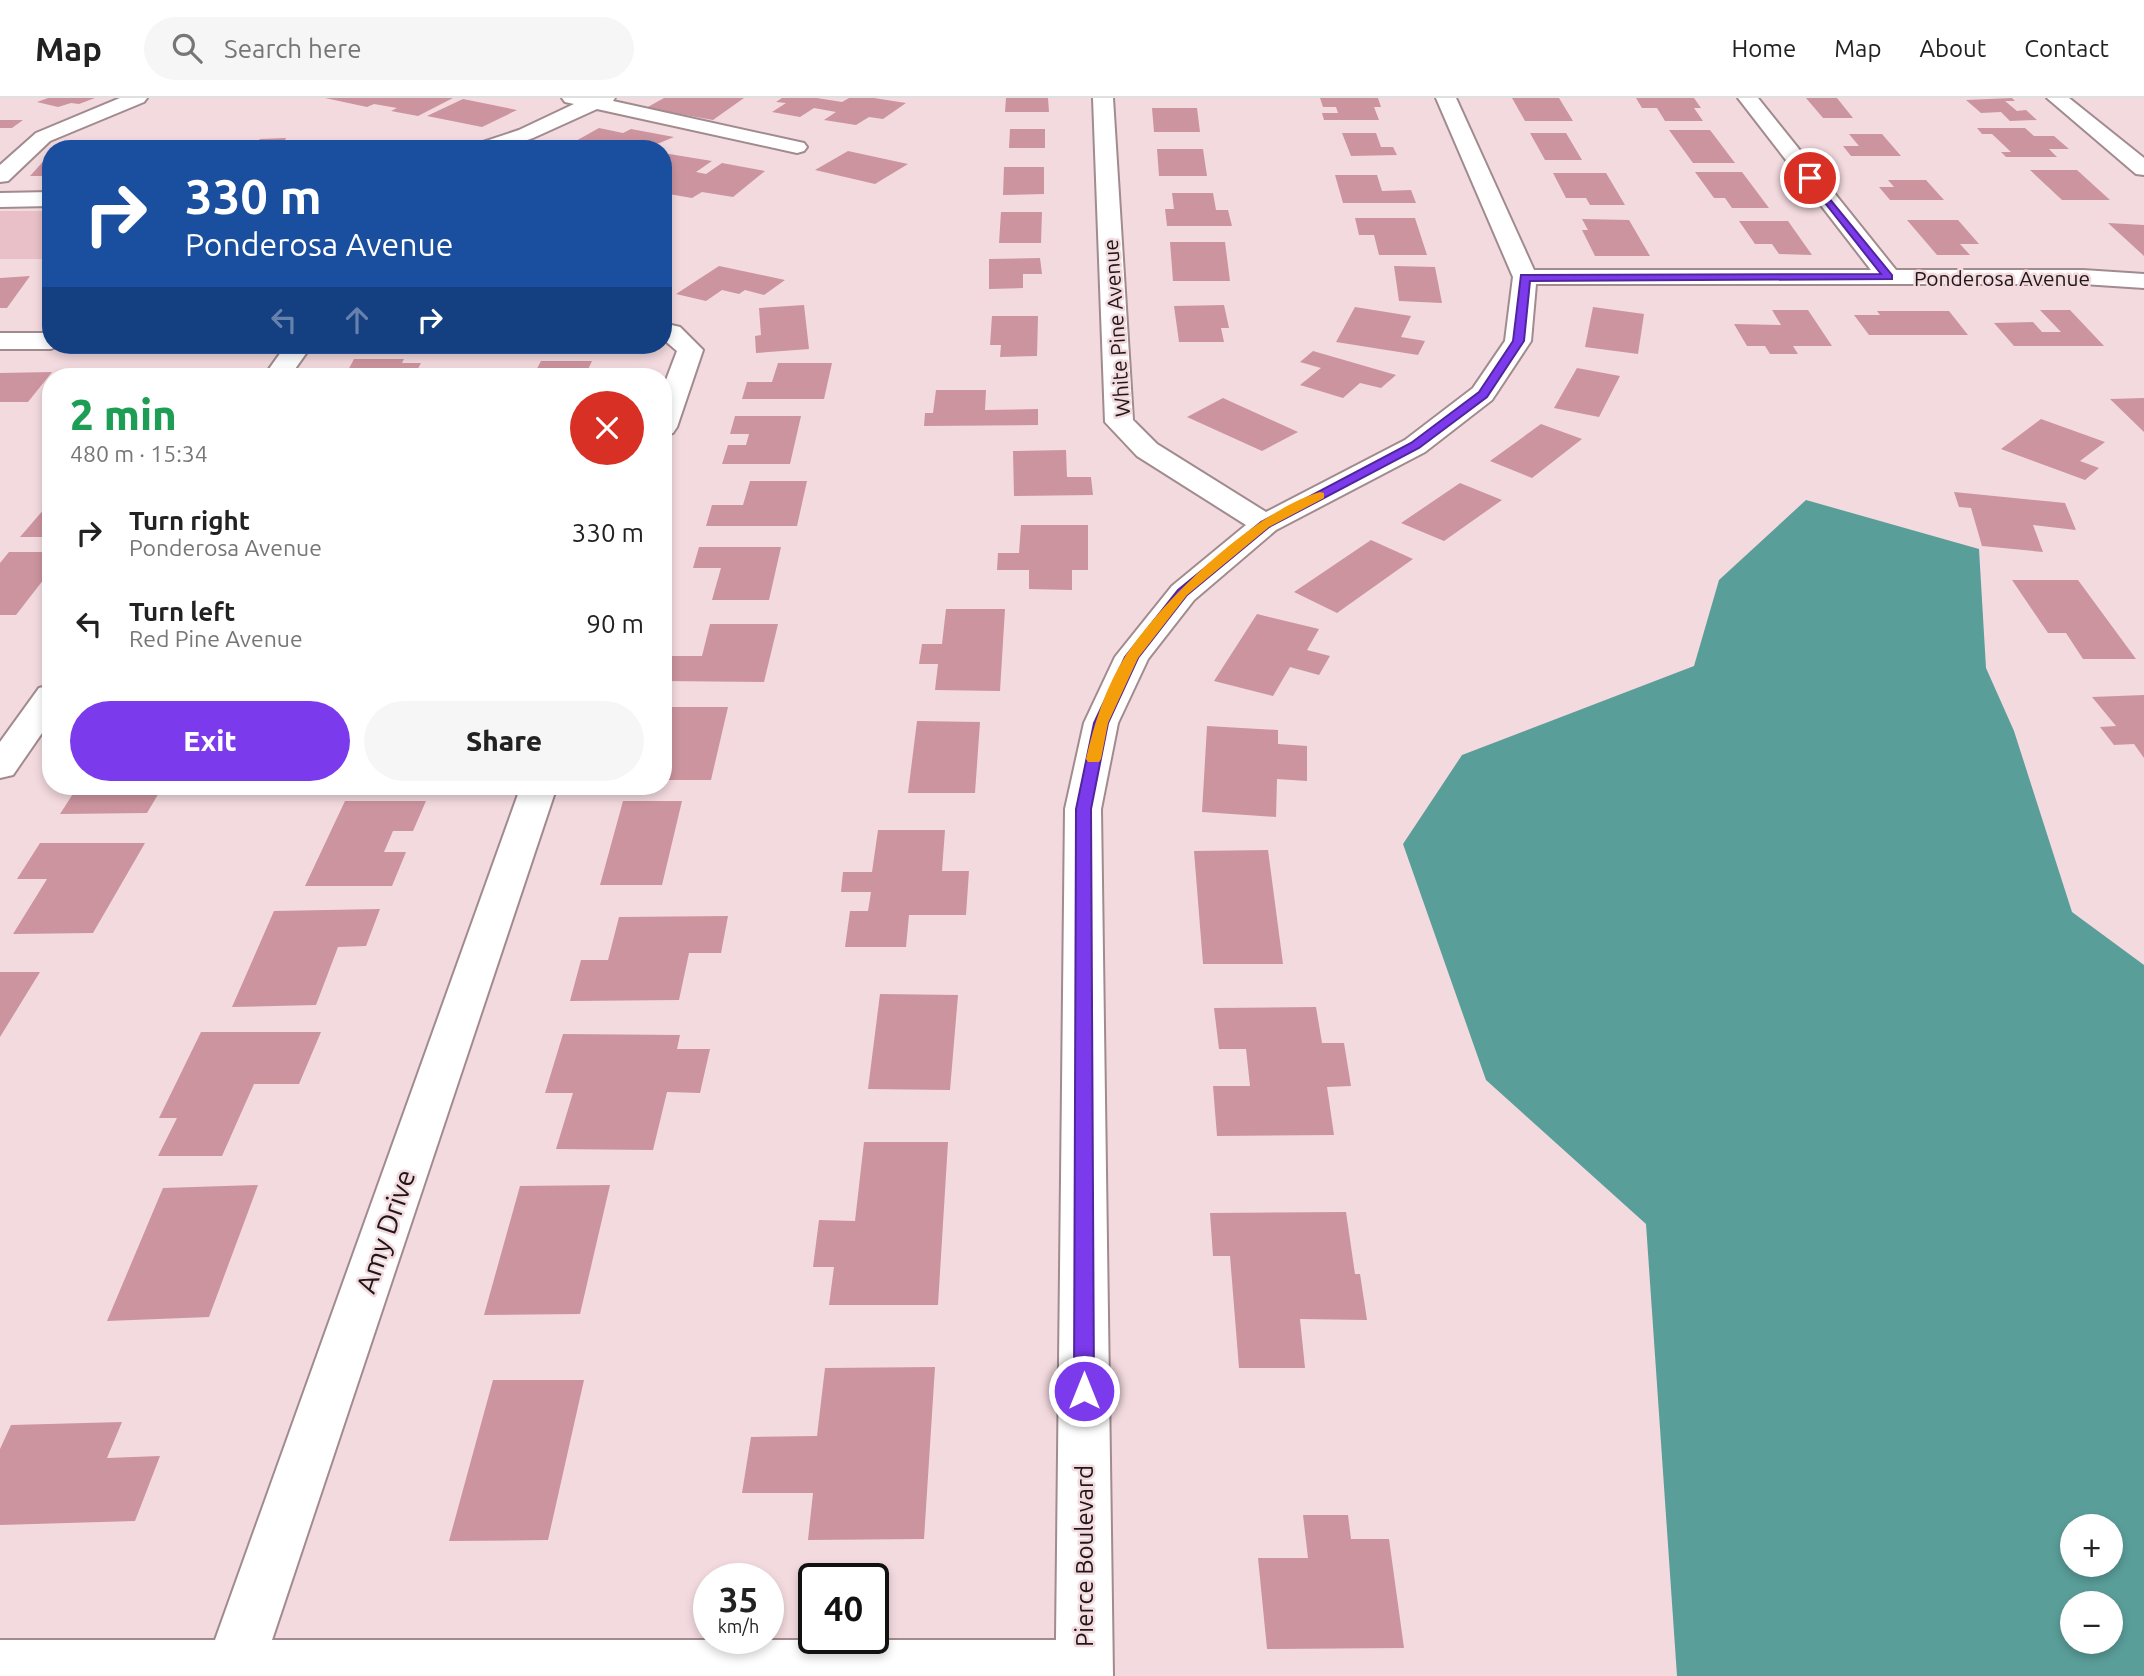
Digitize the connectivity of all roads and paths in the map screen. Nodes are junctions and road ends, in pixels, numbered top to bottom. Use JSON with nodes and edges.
{"nodes":[{"id":1,"x":137,"y":98,"type":"edge"},
{"id":2,"x":572,"y":98,"type":"edge"},
{"id":3,"x":1103,"y":98,"type":"edge"},
{"id":4,"x":1446,"y":98,"type":"edge"},
{"id":5,"x":1748,"y":98,"type":"edge"},
{"id":6,"x":2057,"y":98,"type":"edge"},
{"id":7,"x":599,"y":100,"type":"edge"},
{"id":8,"x":508,"y":140,"type":"edge"},
{"id":9,"x":797,"y":147,"type":"dead end"},
{"id":10,"x":2144,"y":169,"type":"edge"},
{"id":11,"x":0,"y":176,"type":"edge"},
{"id":12,"x":42,"y":199,"type":"edge"},
{"id":13,"x":0,"y":200,"type":"edge"},
{"id":14,"x":1889,"y":277,"type":"junction"},
{"id":15,"x":1525,"y":278,"type":"junction"},
{"id":16,"x":2144,"y":281,"type":"edge"},
{"id":17,"x":672,"y":336,"type":"edge"},
{"id":18,"x":42,"y":337,"type":"edge"},
{"id":19,"x":0,"y":341,"type":"edge"},
{"id":20,"x":672,"y":401,"type":"edge"},
{"id":21,"x":1265,"y":524,"type":"junction"},
{"id":22,"x":42,"y":708,"type":"edge"},
{"id":23,"x":0,"y":766,"type":"edge"},
{"id":24,"x":536,"y":795,"type":"edge"},
{"id":25,"x":0,"y":1668,"type":"edge"},
{"id":26,"x":232,"y":1671,"type":"edge"},
{"id":27,"x":1084,"y":1672,"type":"edge"}],
"edges":[{"from":1,"to":11,"type":"street"},
{"from":2,"to":7,"type":"street"},
{"from":3,"to":21,"type":"street","name":"White Pine Avenue"},
{"from":4,"to":15,"type":"street"},
{"from":5,"to":14,"type":"street"},
{"from":6,"to":10,"type":"street"},
{"from":7,"to":8,"type":"street"},
{"from":7,"to":9,"type":"street"},
{"from":12,"to":13,"type":"street"},
{"from":14,"to":15,"type":"street","name":"Ponderosa Avenue"},
{"from":14,"to":16,"type":"street","name":"Ponderosa Avenue"},
{"from":15,"to":21,"type":"street","name":"Pierce Boulevard"},
{"from":17,"to":20,"type":"street"},
{"from":18,"to":19,"type":"street"},
{"from":21,"to":27,"type":"street","name":"Pierce Boulevard"},
{"from":22,"to":23,"type":"street"},
{"from":24,"to":26,"type":"street","name":"Amy Drive"},
{"from":25,"to":26,"type":"street"},
{"from":26,"to":27,"type":"street"}]}
